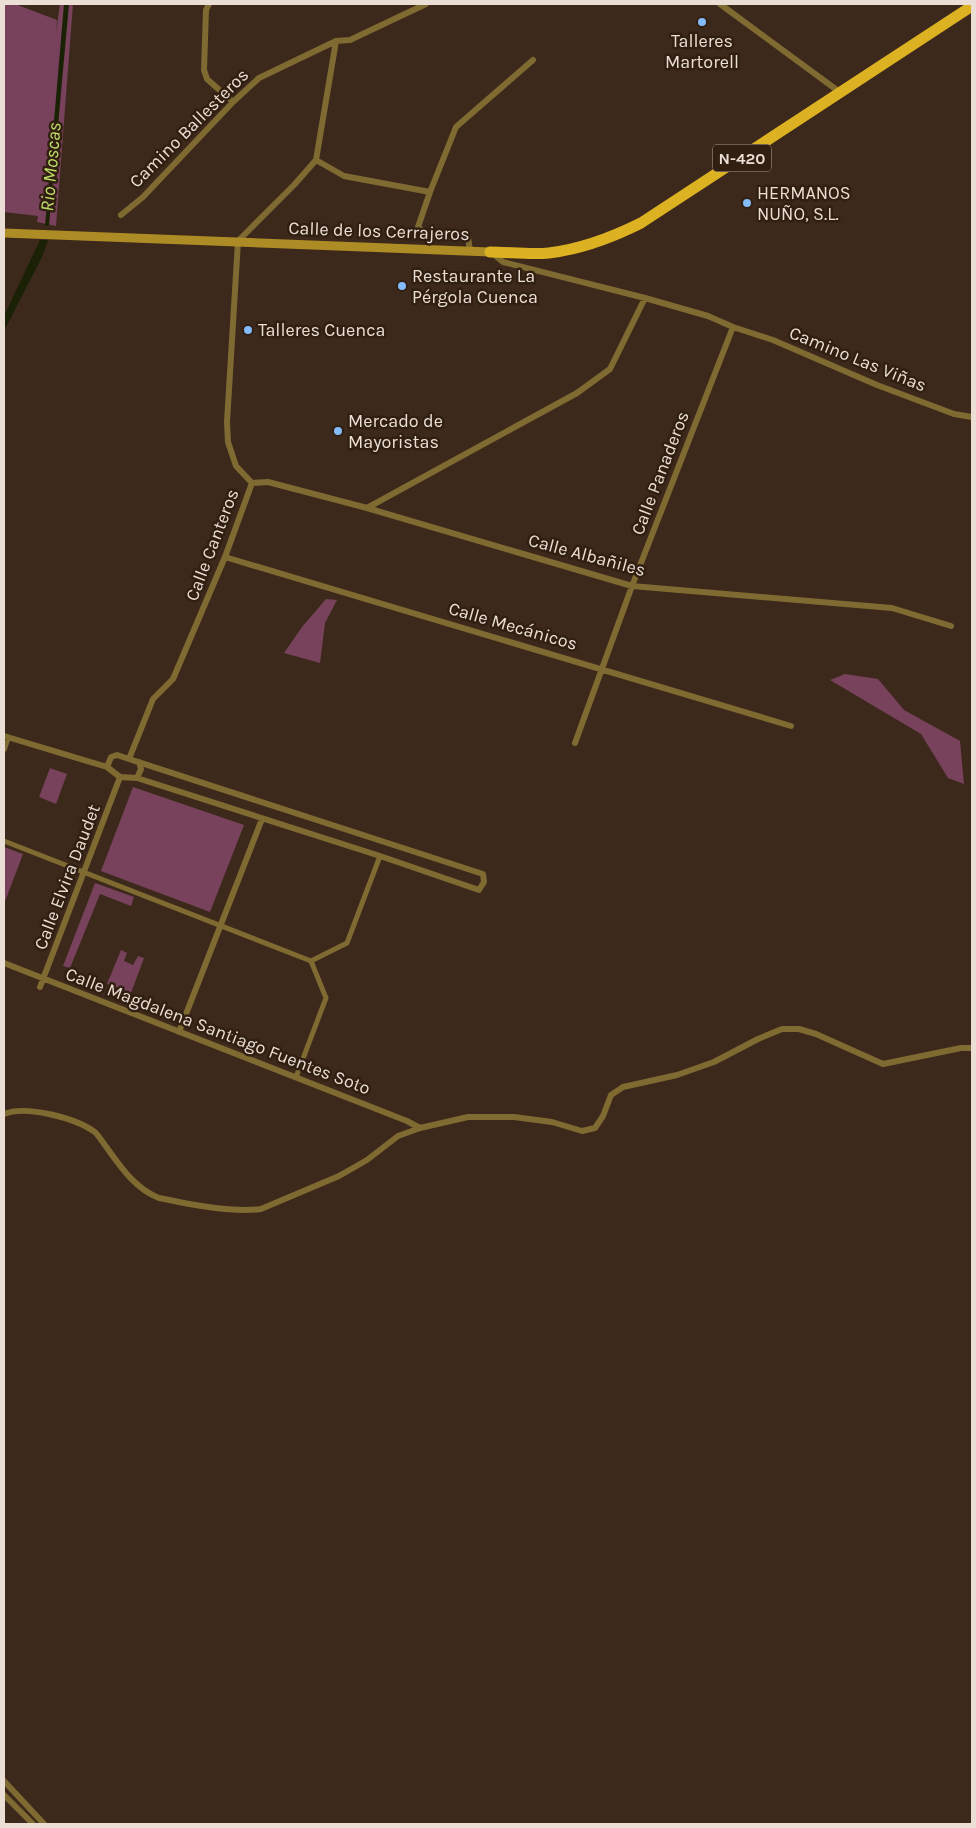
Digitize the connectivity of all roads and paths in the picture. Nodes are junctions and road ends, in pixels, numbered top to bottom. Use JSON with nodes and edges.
{"nodes":[{"id":1,"x":209,"y":4,"type":"edge"},
{"id":2,"x":426,"y":4,"type":"edge"},
{"id":3,"x":720,"y":4,"type":"edge"},
{"id":4,"x":972,"y":6,"type":"edge"},
{"id":5,"x":336,"y":42,"type":"junction"},
{"id":6,"x":534,"y":60,"type":"dead end"},
{"id":7,"x":841,"y":93,"type":"junction"},
{"id":8,"x":233,"y":102,"type":"junction"},
{"id":9,"x":316,"y":160,"type":"junction"},
{"id":10,"x":430,"y":192,"type":"junction"},
{"id":11,"x":121,"y":215,"type":"dead end"},
{"id":12,"x":6,"y":231,"type":"edge"},
{"id":13,"x":238,"y":241,"type":"junction"},
{"id":14,"x":470,"y":251,"type":"junction"},
{"id":15,"x":490,"y":252,"type":"junction"},
{"id":16,"x":646,"y":298,"type":"junction"},
{"id":17,"x":733,"y":327,"type":"junction"},
{"id":18,"x":972,"y":417,"type":"edge"},
{"id":19,"x":252,"y":483,"type":"junction"},
{"id":20,"x":367,"y":508,"type":"junction"},
{"id":21,"x":225,"y":557,"type":"junction"},
{"id":22,"x":632,"y":586,"type":"junction"},
{"id":23,"x":951,"y":626,"type":"dead end"},
{"id":24,"x":601,"y":668,"type":"junction"},
{"id":25,"x":791,"y":726,"type":"dead end"},
{"id":26,"x":6,"y":736,"type":"edge"},
{"id":27,"x":575,"y":743,"type":"dead end"},
{"id":28,"x":4,"y":749,"type":"edge"},
{"id":29,"x":129,"y":759,"type":"junction"},
{"id":30,"x":139,"y":762,"type":"junction"},
{"id":31,"x":107,"y":767,"type":"junction"},
{"id":32,"x":120,"y":777,"type":"junction"},
{"id":33,"x":137,"y":778,"type":"junction"},
{"id":34,"x":262,"y":819,"type":"junction"},
{"id":35,"x":4,"y":841,"type":"edge"},
{"id":36,"x":380,"y":856,"type":"junction"},
{"id":37,"x":85,"y":872,"type":"junction"},
{"id":38,"x":220,"y":925,"type":"junction"},
{"id":39,"x":312,"y":961,"type":"junction"},
{"id":40,"x":4,"y":963,"type":"edge"},
{"id":41,"x":43,"y":979,"type":"junction"},
{"id":42,"x":40,"y":987,"type":"dead end"},
{"id":43,"x":179,"y":1032,"type":"junction"},
{"id":44,"x":972,"y":1048,"type":"edge"},
{"id":45,"x":296,"y":1077,"type":"junction"},
{"id":46,"x":4,"y":1114,"type":"edge"},
{"id":47,"x":420,"y":1128,"type":"junction"},
{"id":48,"x":4,"y":1781,"type":"edge"},
{"id":49,"x":4,"y":1795,"type":"edge"},
{"id":50,"x":33,"y":1824,"type":"edge"},
{"id":51,"x":44,"y":1824,"type":"edge"}],
"edges":[{"from":1,"to":8,"type":"street"},
{"from":2,"to":5,"type":"street","name":"Camino Ballesteros"},
{"from":3,"to":7,"type":"street"},
{"from":4,"to":7,"type":"highway","number":"N-420"},
{"from":5,"to":8,"type":"street","name":"Camino Ballesteros"},
{"from":5,"to":9,"type":"street"},
{"from":6,"to":10,"type":"street"},
{"from":7,"to":15,"type":"highway","number":"N-420"},
{"from":8,"to":11,"type":"street","name":"Camino Ballesteros"},
{"from":9,"to":10,"type":"street"},
{"from":9,"to":13,"type":"street"},
{"from":10,"to":14,"type":"street"},
{"from":12,"to":13,"type":"main road","name":"Calle de los Cerrajeros"},
{"from":13,"to":14,"type":"main road","name":"Calle de los Cerrajeros"},
{"from":13,"to":19,"type":"street","name":"Calle Canteros"},
{"from":14,"to":15,"type":"main road","name":"Calle de los Cerrajeros"},
{"from":15,"to":16,"type":"street","name":"Calle de los Cerrajeros"},
{"from":16,"to":17,"type":"street","name":"Calle de los Cerrajeros"},
{"from":16,"to":20,"type":"street"},
{"from":17,"to":18,"type":"street","name":"Camino Las Viñas"},
{"from":17,"to":22,"type":"street","name":"Calle Panaderos"},
{"from":19,"to":20,"type":"street","name":"Calle Albañiles"},
{"from":19,"to":21,"type":"street","name":"Calle Canteros"},
{"from":20,"to":22,"type":"street","name":"Calle Albañiles"},
{"from":21,"to":24,"type":"street","name":"Calle Mecánicos"},
{"from":21,"to":29,"type":"street","name":"Calle Canteros"},
{"from":22,"to":23,"type":"street","name":"Calle Albañiles"},
{"from":22,"to":24,"type":"street","name":"Calle Panaderos"},
{"from":24,"to":25,"type":"street","name":"Calle Mecánicos"},
{"from":24,"to":27,"type":"street","name":"Calle Panaderos"},
{"from":26,"to":28,"type":"street"},
{"from":26,"to":31,"type":"street"},
{"from":29,"to":30,"type":"street"},
{"from":29,"to":31,"type":"street"},
{"from":30,"to":33,"type":"street"},
{"from":30,"to":36,"type":"street"},
{"from":31,"to":32,"type":"street"},
{"from":32,"to":33,"type":"street"},
{"from":32,"to":37,"type":"street","name":"Calle Elvira Daudet"},
{"from":33,"to":34,"type":"street"},
{"from":34,"to":36,"type":"street"},
{"from":34,"to":38,"type":"street"},
{"from":35,"to":37,"type":"street"},
{"from":36,"to":39,"type":"street"},
{"from":37,"to":38,"type":"street"},
{"from":37,"to":41,"type":"street","name":"Calle Elvira Daudet"},
{"from":38,"to":39,"type":"street"},
{"from":38,"to":43,"type":"street"},
{"from":39,"to":45,"type":"street"},
{"from":40,"to":41,"type":"street","name":"Calle Magdalena Santiago Fuentes Soto"},
{"from":41,"to":42,"type":"street","name":"Calle Elvira Daudet"},
{"from":41,"to":43,"type":"street","name":"Calle Magdalena Santiago Fuentes Soto"},
{"from":43,"to":45,"type":"street","name":"Calle Magdalena Santiago Fuentes Soto"},
{"from":44,"to":47,"type":"street"},
{"from":45,"to":47,"type":"street","name":"Calle Magdalena Santiago Fuentes Soto"},
{"from":46,"to":47,"type":"street"},
{"from":48,"to":51,"type":"street"},
{"from":49,"to":50,"type":"street"}]}
